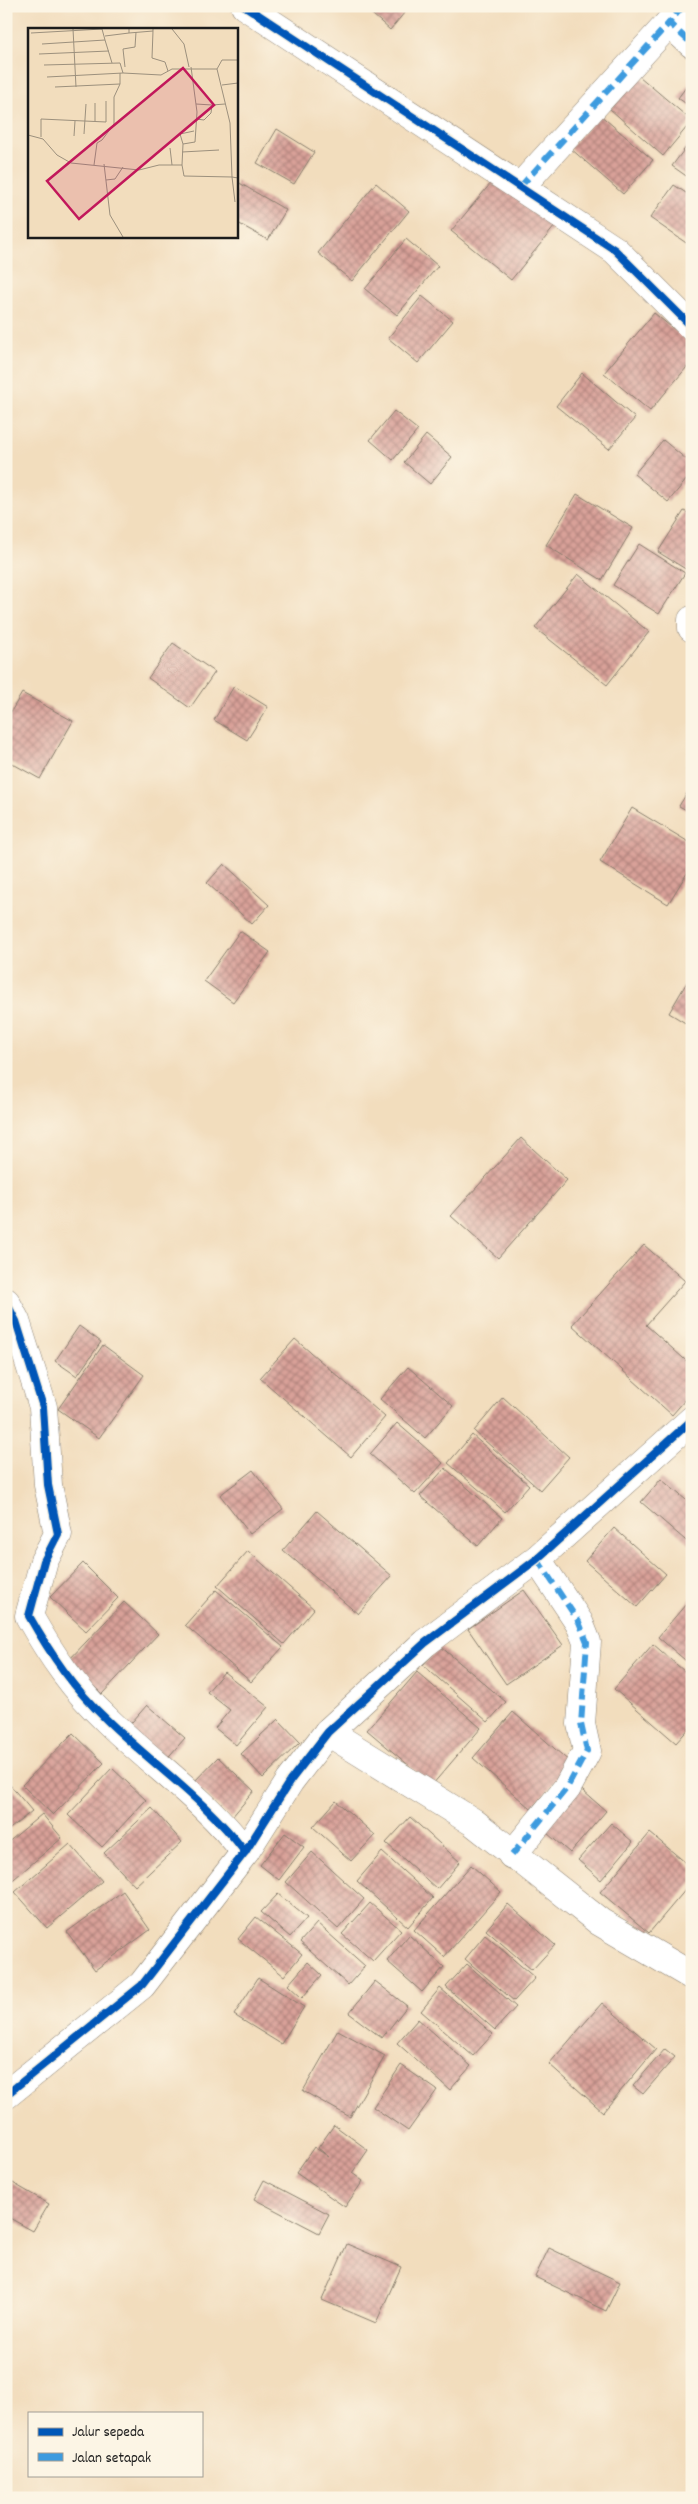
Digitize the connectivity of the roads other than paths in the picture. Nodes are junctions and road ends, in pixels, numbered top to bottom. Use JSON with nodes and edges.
{"nodes":[{"id":1,"x":244,"y":6,"type":"edge"},
{"id":2,"x":676,"y":15,"type":"edge"},
{"id":3,"x":692,"y":44,"type":"edge"},
{"id":4,"x":520,"y":188,"type":"junction"},
{"id":5,"x":690,"y":320,"type":"edge"},
{"id":6,"x":692,"y":620,"type":"edge"},
{"id":7,"x":692,"y":628,"type":"edge"},
{"id":8,"x":6,"y":1302,"type":"edge"},
{"id":9,"x":692,"y":1420,"type":"edge"},
{"id":10,"x":537,"y":1560,"type":"junction"},
{"id":11,"x":328,"y":1732,"type":"junction"},
{"id":12,"x":245,"y":1852,"type":"junction"},
{"id":13,"x":512,"y":1855,"type":"junction"},
{"id":14,"x":692,"y":1976,"type":"edge"},
{"id":15,"x":6,"y":2095,"type":"edge"}],
"edges":[{"from":1,"to":4,"type":"street"},
{"from":2,"to":3,"type":"street"},
{"from":2,"to":4,"type":"street"},
{"from":4,"to":5,"type":"street"},
{"from":6,"to":7,"type":"street"},
{"from":8,"to":12,"type":"street"},
{"from":9,"to":10,"type":"street"},
{"from":10,"to":11,"type":"street"},
{"from":10,"to":13,"type":"street"},
{"from":11,"to":12,"type":"street"},
{"from":11,"to":13,"type":"street"},
{"from":12,"to":15,"type":"street"},
{"from":13,"to":14,"type":"street"}]}
